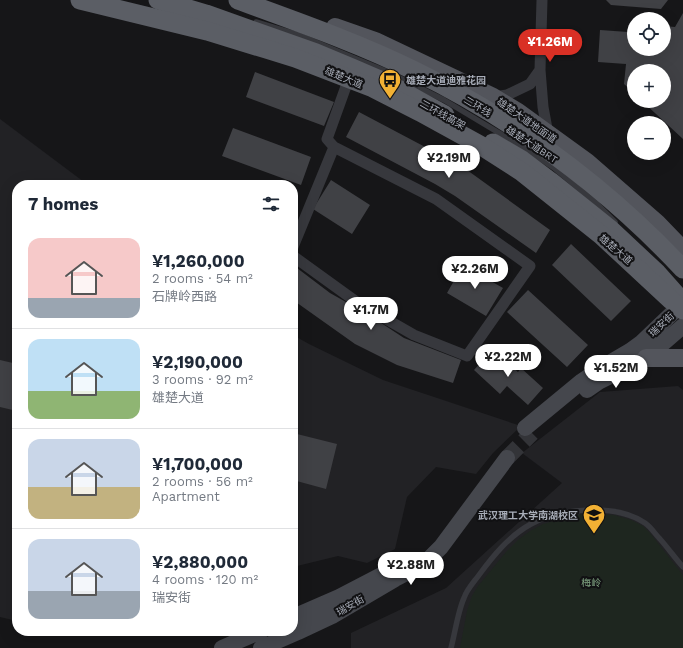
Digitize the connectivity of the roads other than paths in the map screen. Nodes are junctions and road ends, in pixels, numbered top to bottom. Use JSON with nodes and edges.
{"nodes":[{"id":1,"x":80,"y":0,"type":"edge"},
{"id":2,"x":112,"y":0,"type":"edge"},
{"id":3,"x":158,"y":0,"type":"edge"},
{"id":4,"x":238,"y":0,"type":"edge"},
{"id":5,"x":253,"y":0,"type":"edge"},
{"id":6,"x":542,"y":0,"type":"edge"},
{"id":7,"x":249,"y":20,"type":"dead end"},
{"id":8,"x":540,"y":70,"type":"junction"},
{"id":9,"x":349,"y":78,"type":"junction"},
{"id":10,"x":493,"y":97,"type":"junction"},
{"id":11,"x":548,"y":134,"type":"junction"},
{"id":12,"x":334,"y":147,"type":"junction"},
{"id":13,"x":618,"y":224,"type":"dead end"},
{"id":14,"x":298,"y":235,"type":"edge"},
{"id":15,"x":683,"y":250,"type":"edge"},
{"id":16,"x":298,"y":260,"type":"edge"},
{"id":17,"x":683,"y":269,"type":"edge"},
{"id":18,"x":683,"y":306,"type":"edge"},
{"id":19,"x":683,"y":326,"type":"edge"},
{"id":20,"x":646,"y":358,"type":"junction"},
{"id":21,"x":683,"y":358,"type":"edge"},
{"id":22,"x":683,"y":567,"type":"edge"},
{"id":23,"x":298,"y":615,"type":"edge"},
{"id":24,"x":298,"y":632,"type":"edge"},
{"id":25,"x":250,"y":636,"type":"edge"},
{"id":26,"x":289,"y":636,"type":"edge"},
{"id":27,"x":222,"y":648,"type":"edge"},
{"id":28,"x":261,"y":648,"type":"edge"},
{"id":29,"x":451,"y":648,"type":"edge"}],
"edges":[{"from":1,"to":18,"type":"highway","bridge":true},
{"from":2,"to":9,"type":"main road","name":"雄楚大道"},
{"from":3,"to":18,"type":"highway","name":"二环线高架"},
{"from":4,"to":17,"type":"highway","name":"二环线"},
{"from":5,"to":10,"type":"main road","name":"雄楚大道地面道"},
{"from":6,"to":8,"type":"street"},
{"from":7,"to":13,"type":"lane","name":"雄楚大道BRT"},
{"from":8,"to":10,"type":"street"},
{"from":8,"to":11,"type":"street"},
{"from":9,"to":12,"type":"street"},
{"from":9,"to":18,"type":"main road","name":"雄楚大道"},
{"from":10,"to":11,"type":"main road","name":"雄楚大道地面道"},
{"from":11,"to":15,"type":"main road","name":"雄楚大道地面道"},
{"from":12,"to":14,"type":"street"},
{"from":12,"to":16,"type":"street"},
{"from":18,"to":20,"type":"main road","name":"瑞安街"},
{"from":19,"to":20,"type":"main road","name":"瑞安街"},
{"from":20,"to":21,"type":"main road"},
{"from":22,"to":29,"type":"lane"},
{"from":23,"to":24,"type":"main road","name":"瑞安街"},
{"from":25,"to":27,"type":"main road"},
{"from":26,"to":28,"type":"main road","name":"瑞安街"}]}
